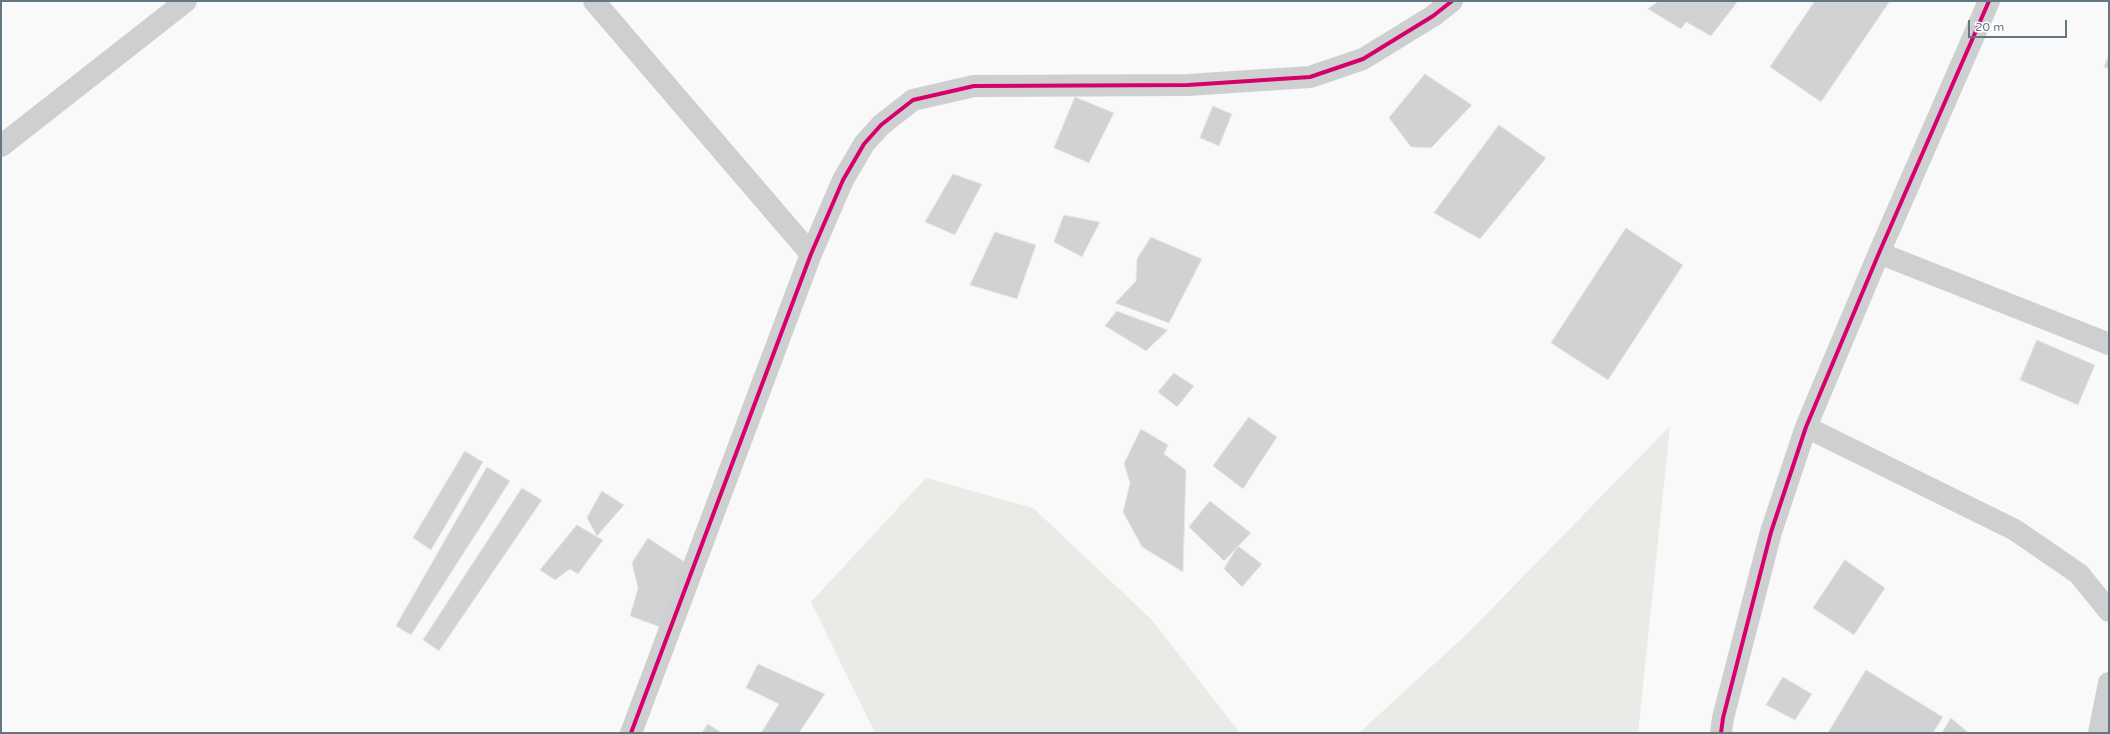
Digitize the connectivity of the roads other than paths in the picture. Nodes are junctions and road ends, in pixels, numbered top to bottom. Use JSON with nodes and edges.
{"nodes":[{"id":1,"x":186,"y":1,"type":"edge"},
{"id":2,"x":594,"y":1,"type":"edge"},
{"id":3,"x":1452,"y":1,"type":"edge"},
{"id":4,"x":1989,"y":1,"type":"edge"},
{"id":5,"x":1,"y":146,"type":"edge"},
{"id":6,"x":1879,"y":253,"type":"junction"},
{"id":7,"x":812,"y":254,"type":"junction"},
{"id":8,"x":2109,"y":344,"type":"edge"},
{"id":9,"x":1806,"y":427,"type":"junction"},
{"id":10,"x":2109,"y":611,"type":"edge"},
{"id":11,"x":2109,"y":683,"type":"edge"},
{"id":12,"x":631,"y":733,"type":"edge"},
{"id":13,"x":1721,"y":733,"type":"edge"},
{"id":14,"x":2099,"y":733,"type":"edge"}],
"edges":[{"from":1,"to":5,"type":"street"},
{"from":2,"to":7,"type":"street"},
{"from":3,"to":7,"type":"street"},
{"from":4,"to":6,"type":"street"},
{"from":6,"to":8,"type":"street"},
{"from":6,"to":9,"type":"street"},
{"from":7,"to":12,"type":"street"},
{"from":9,"to":10,"type":"street"},
{"from":9,"to":13,"type":"street"},
{"from":11,"to":14,"type":"street"}]}
